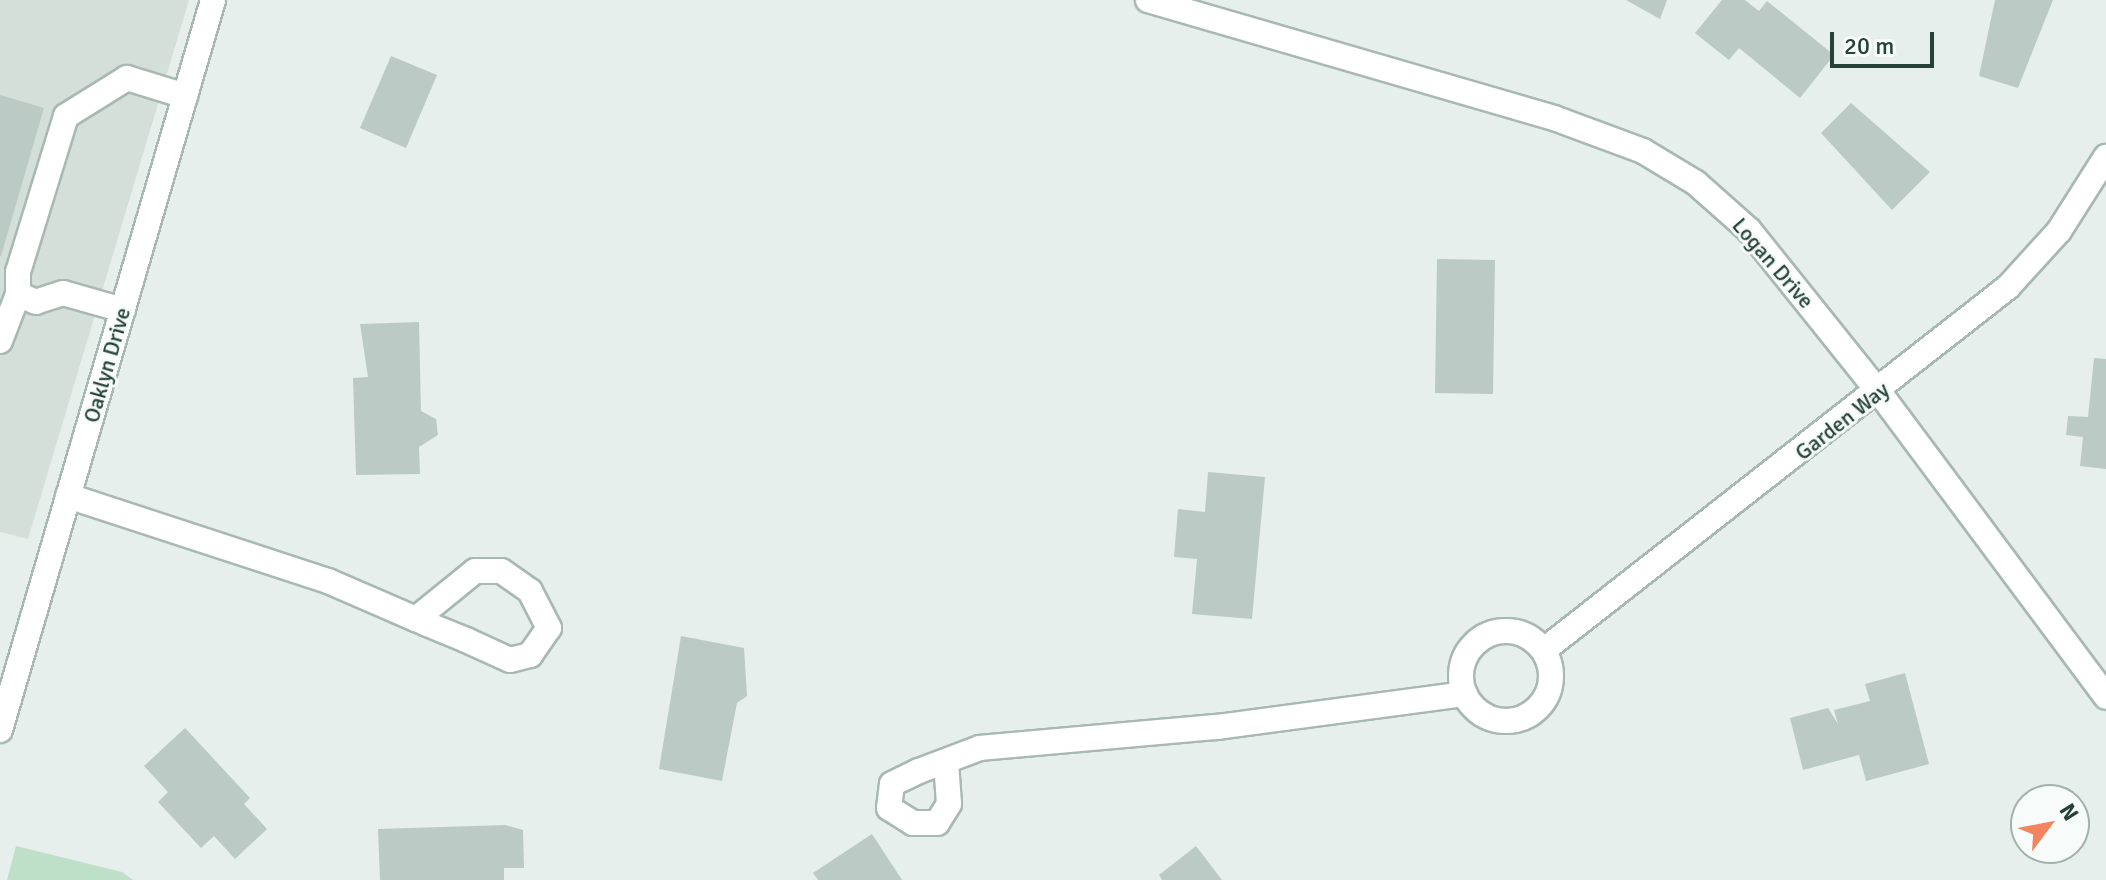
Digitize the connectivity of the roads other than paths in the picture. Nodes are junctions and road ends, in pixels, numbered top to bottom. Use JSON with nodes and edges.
{"nodes":[{"id":1,"x":213,"y":0,"type":"edge"},
{"id":2,"x":1148,"y":0,"type":"edge"},
{"id":3,"x":185,"y":96,"type":"junction"},
{"id":4,"x":2106,"y":157,"type":"edge"},
{"id":5,"x":18,"y":294,"type":"junction"},
{"id":6,"x":123,"y":310,"type":"junction"},
{"id":7,"x":0,"y":341,"type":"edge"},
{"id":8,"x":1879,"y":392,"type":"junction"},
{"id":9,"x":68,"y":496,"type":"junction"},
{"id":10,"x":416,"y":619,"type":"junction"},
{"id":11,"x":1544,"y":650,"type":"junction"},
{"id":12,"x":1465,"y":694,"type":"junction"},
{"id":13,"x":2106,"y":697,"type":"edge"},
{"id":14,"x":0,"y":730,"type":"edge"},
{"id":15,"x":946,"y":762,"type":"dead end"}],
"edges":[{"from":1,"to":3,"type":"street","name":"Oaklyn Drive"},
{"from":2,"to":8,"type":"street","name":"Logan Drive"},
{"from":3,"to":5,"type":"street"},
{"from":3,"to":6,"type":"street","name":"Oaklyn Drive"},
{"from":4,"to":8,"type":"street","name":"Garden Way"},
{"from":5,"to":6,"type":"street"},
{"from":5,"to":7,"type":"street"},
{"from":6,"to":9,"type":"street","name":"Oaklyn Drive"},
{"from":8,"to":11,"type":"street","name":"Garden Way"},
{"from":8,"to":13,"type":"street","name":"Logan Drive"},
{"from":9,"to":10,"type":"street"},
{"from":9,"to":14,"type":"street","name":"Oaklyn Drive"},
{"from":10,"to":10,"type":"street"},
{"from":11,"to":12,"type":"street"},
{"from":11,"to":12,"type":"street"},
{"from":12,"to":15,"type":"street"}]}
